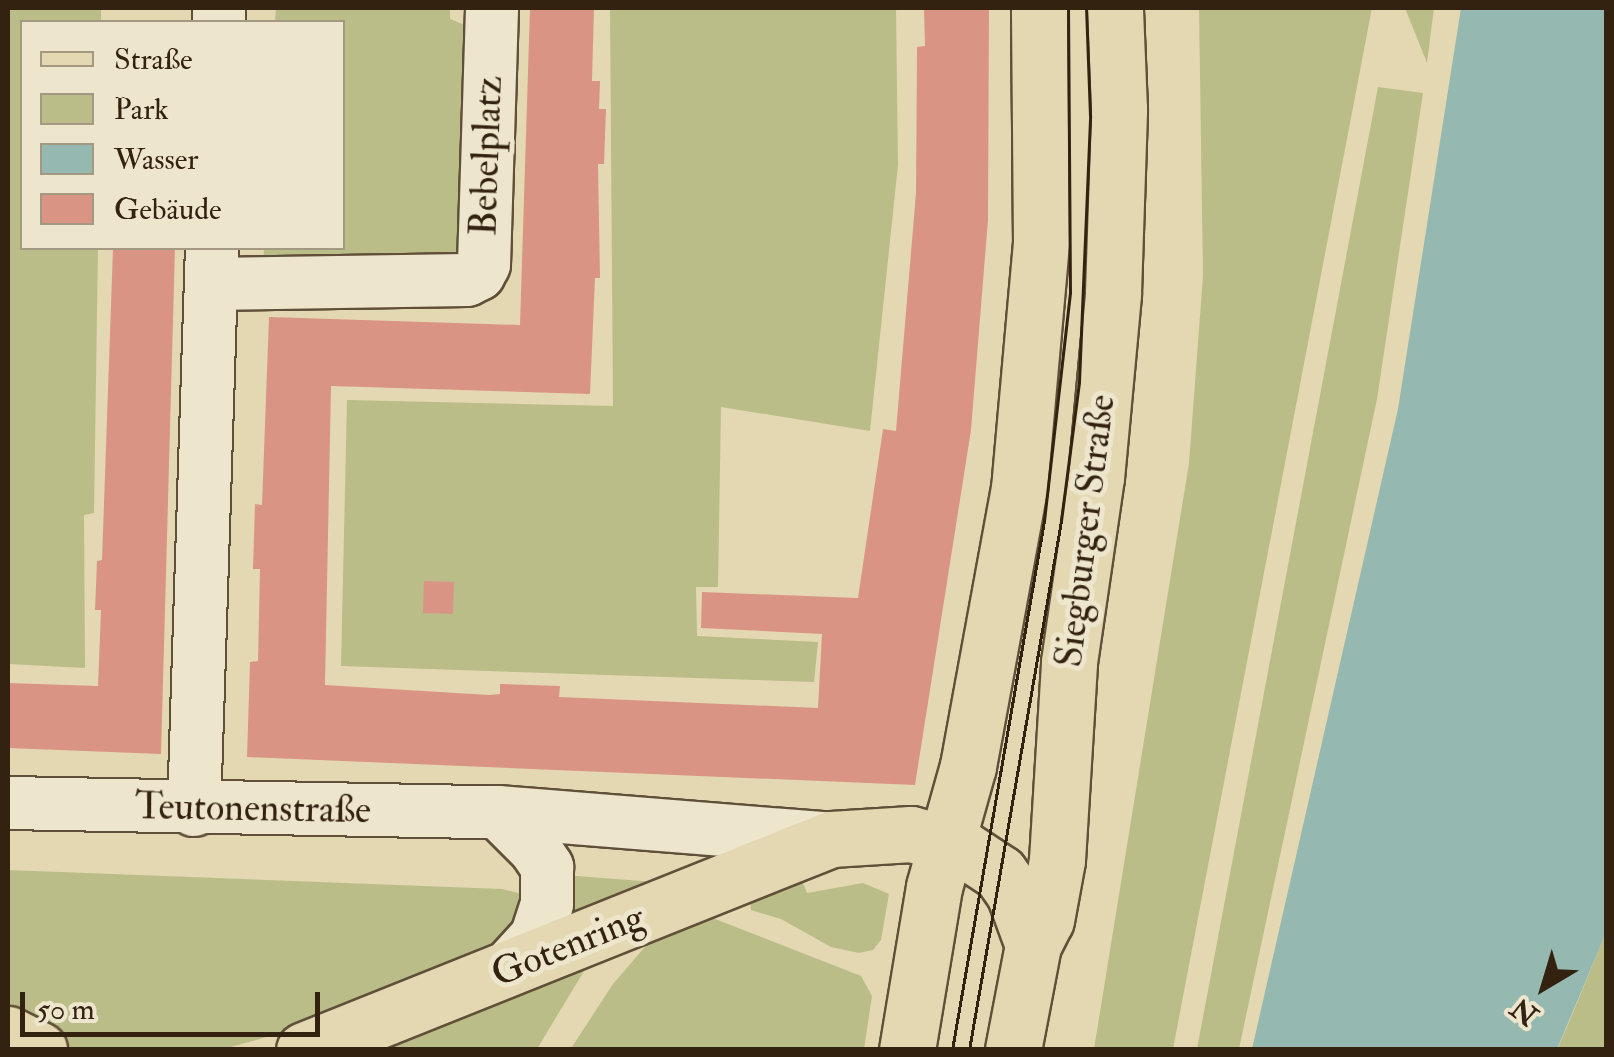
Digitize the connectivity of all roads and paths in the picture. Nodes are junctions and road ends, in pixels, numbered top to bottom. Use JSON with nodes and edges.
{"nodes":[{"id":1,"x":492,"y":8,"type":"edge"},
{"id":2,"x":1039,"y":8,"type":"edge"},
{"id":3,"x":1116,"y":8,"type":"edge"},
{"id":4,"x":212,"y":266,"type":"edge"},
{"id":5,"x":8,"y":803,"type":"edge"},
{"id":6,"x":194,"y":810,"type":"junction"},
{"id":7,"x":498,"y":812,"type":"junction"},
{"id":8,"x":928,"y":838,"type":"junction"},
{"id":9,"x":831,"y":839,"type":"junction"},
{"id":10,"x":1033,"y":945,"type":"junction"},
{"id":11,"x":504,"y":972,"type":"junction"},
{"id":12,"x":8,"y":1034,"type":"edge"},
{"id":13,"x":38,"y":1050,"type":"edge"},
{"id":14,"x":304,"y":1050,"type":"edge"},
{"id":15,"x":906,"y":1050,"type":"edge"},
{"id":16,"x":1013,"y":1050,"type":"edge"}],
"edges":[{"from":1,"to":4,"type":"street","name":"Bebelplatz"},
{"from":2,"to":8,"type":"main road","name":"Siegburger Straße"},
{"from":3,"to":10,"type":"main road","name":"Siegburger Straße"},
{"from":4,"to":6,"type":"street","name":"Bebelplatz"},
{"from":5,"to":6,"type":"street","name":"Teutonenstraße"},
{"from":6,"to":7,"type":"street","name":"Teutonenstraße"},
{"from":7,"to":9,"type":"street","name":"Teutonenstraße"},
{"from":7,"to":11,"type":"street"},
{"from":8,"to":9,"type":"main road","name":"Teutonenstraße"},
{"from":8,"to":10,"type":"main road"},
{"from":8,"to":15,"type":"main road","name":"Siegburger Straße"},
{"from":9,"to":11,"type":"main road","name":"Gotenring"},
{"from":10,"to":16,"type":"main road","name":"Siegburger Straße"},
{"from":11,"to":14,"type":"main road","name":"Gotenring"},
{"from":12,"to":13,"type":"main road"}]}
